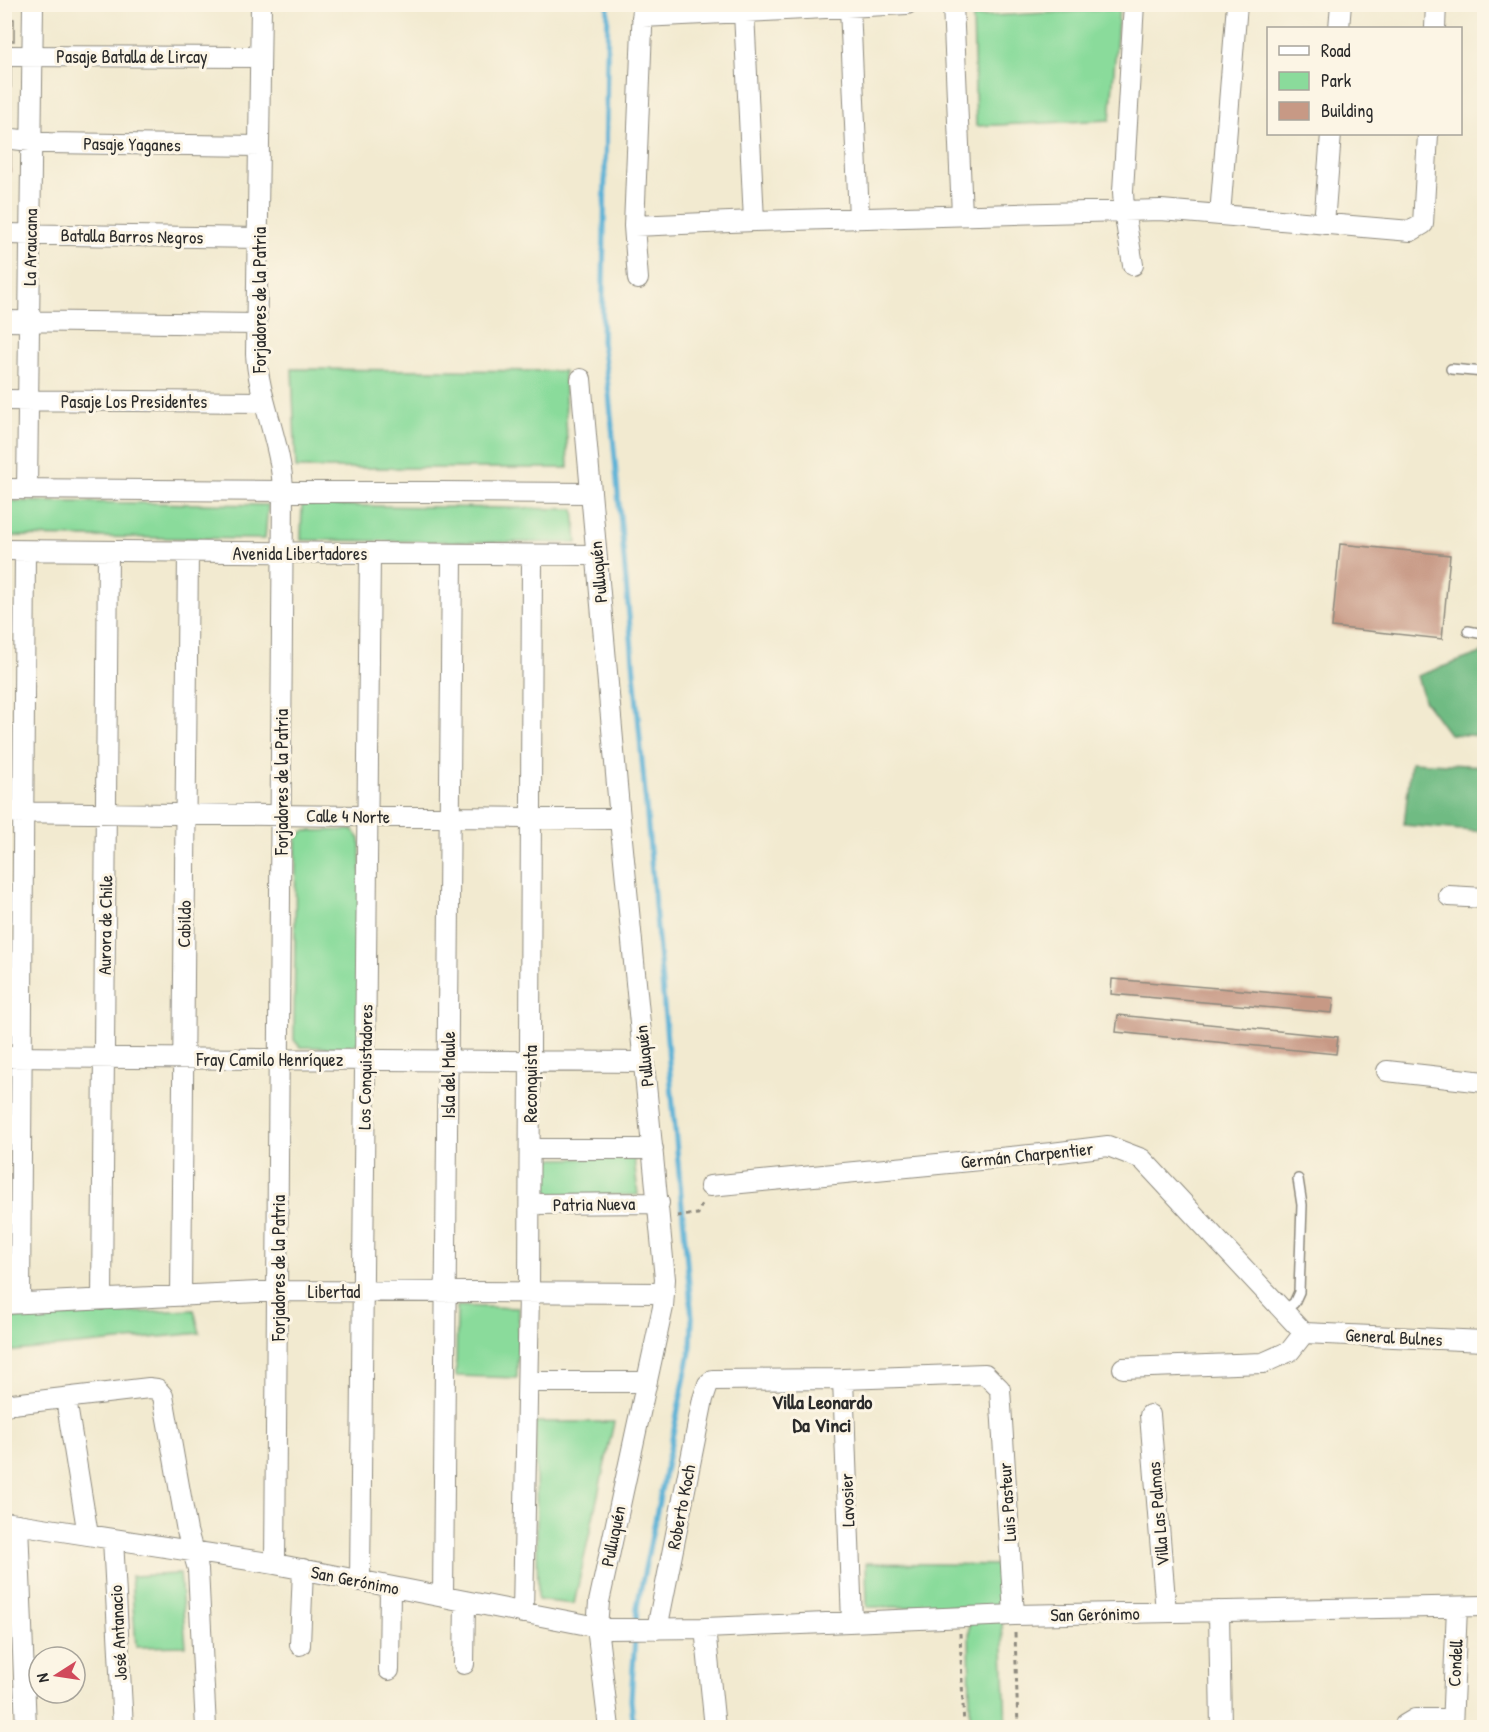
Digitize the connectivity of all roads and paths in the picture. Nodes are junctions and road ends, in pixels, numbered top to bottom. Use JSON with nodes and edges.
{"nodes":[{"id":1,"x":33,"y":4,"type":"edge"},
{"id":2,"x":261,"y":4,"type":"edge"},
{"id":3,"x":907,"y":4,"type":"edge"},
{"id":4,"x":953,"y":4,"type":"edge"},
{"id":5,"x":1134,"y":4,"type":"edge"},
{"id":6,"x":1237,"y":4,"type":"edge"},
{"id":7,"x":1341,"y":4,"type":"edge"},
{"id":8,"x":1436,"y":4,"type":"edge"},
{"id":9,"x":850,"y":7,"type":"junction"},
{"id":10,"x":642,"y":11,"type":"edge"},
{"id":11,"x":744,"y":12,"type":"junction"},
{"id":12,"x":1339,"y":27,"type":"edge"},
{"id":13,"x":1435,"y":27,"type":"edge"},
{"id":14,"x":4,"y":56,"type":"edge"},
{"id":15,"x":32,"y":56,"type":"junction"},
{"id":16,"x":260,"y":57,"type":"junction"},
{"id":17,"x":1331,"y":135,"type":"edge"},
{"id":18,"x":1428,"y":135,"type":"edge"},
{"id":19,"x":4,"y":138,"type":"edge"},
{"id":20,"x":31,"y":141,"type":"junction"},
{"id":21,"x":259,"y":146,"type":"junction"},
{"id":22,"x":1124,"y":211,"type":"junction"},
{"id":23,"x":962,"y":215,"type":"junction"},
{"id":24,"x":1220,"y":216,"type":"junction"},
{"id":25,"x":859,"y":218,"type":"junction"},
{"id":26,"x":754,"y":220,"type":"junction"},
{"id":27,"x":1324,"y":224,"type":"junction"},
{"id":28,"x":634,"y":226,"type":"junction"},
{"id":29,"x":4,"y":234,"type":"edge"},
{"id":30,"x":30,"y":235,"type":"junction"},
{"id":31,"x":259,"y":238,"type":"junction"},
{"id":32,"x":1133,"y":265,"type":"dead end"},
{"id":33,"x":638,"y":279,"type":"dead end"},
{"id":34,"x":4,"y":321,"type":"edge"},
{"id":35,"x":29,"y":321,"type":"junction"},
{"id":36,"x":257,"y":324,"type":"junction"},
{"id":37,"x":1451,"y":369,"type":"dead end"},
{"id":38,"x":1485,"y":372,"type":"edge"},
{"id":39,"x":580,"y":379,"type":"dead end"},
{"id":40,"x":4,"y":400,"type":"edge"},
{"id":41,"x":28,"y":400,"type":"junction"},
{"id":42,"x":264,"y":402,"type":"junction"},
{"id":43,"x":4,"y":489,"type":"edge"},
{"id":44,"x":27,"y":489,"type":"junction"},
{"id":45,"x":283,"y":491,"type":"junction"},
{"id":46,"x":591,"y":494,"type":"junction"},
{"id":47,"x":4,"y":550,"type":"edge"},
{"id":48,"x":25,"y":551,"type":"junction"},
{"id":49,"x":108,"y":551,"type":"junction"},
{"id":50,"x":188,"y":552,"type":"junction"},
{"id":51,"x":283,"y":553,"type":"junction"},
{"id":52,"x":370,"y":553,"type":"junction"},
{"id":53,"x":452,"y":554,"type":"junction"},
{"id":54,"x":531,"y":555,"type":"junction"},
{"id":55,"x":596,"y":555,"type":"junction"},
{"id":56,"x":1468,"y":631,"type":"dead end"},
{"id":57,"x":1485,"y":634,"type":"edge"},
{"id":58,"x":14,"y":812,"type":"edge"},
{"id":59,"x":106,"y":813,"type":"junction"},
{"id":60,"x":185,"y":814,"type":"junction"},
{"id":61,"x":281,"y":815,"type":"junction"},
{"id":62,"x":368,"y":816,"type":"junction"},
{"id":63,"x":450,"y":817,"type":"junction"},
{"id":64,"x":531,"y":818,"type":"junction"},
{"id":65,"x":620,"y":819,"type":"junction"},
{"id":66,"x":1449,"y":896,"type":"dead end"},
{"id":67,"x":1485,"y":898,"type":"edge"},
{"id":68,"x":13,"y":1057,"type":"edge"},
{"id":69,"x":104,"y":1058,"type":"junction"},
{"id":70,"x":183,"y":1058,"type":"junction"},
{"id":71,"x":279,"y":1059,"type":"junction"},
{"id":72,"x":365,"y":1060,"type":"junction"},
{"id":73,"x":448,"y":1060,"type":"junction"},
{"id":74,"x":530,"y":1061,"type":"junction"},
{"id":75,"x":644,"y":1062,"type":"junction"},
{"id":76,"x":1387,"y":1071,"type":"dead end"},
{"id":77,"x":1485,"y":1082,"type":"edge"},
{"id":78,"x":530,"y":1149,"type":"junction"},
{"id":79,"x":653,"y":1149,"type":"junction"},
{"id":80,"x":1298,"y":1179,"type":"dead end"},
{"id":81,"x":710,"y":1186,"type":"dead end"},
{"id":82,"x":659,"y":1203,"type":"junction"},
{"id":83,"x":530,"y":1204,"type":"junction"},
{"id":84,"x":698,"y":1214,"type":"dead end"},
{"id":85,"x":679,"y":1216,"type":"dead end"},
{"id":86,"x":278,"y":1291,"type":"junction"},
{"id":87,"x":363,"y":1292,"type":"junction"},
{"id":88,"x":446,"y":1292,"type":"junction"},
{"id":89,"x":530,"y":1293,"type":"junction"},
{"id":90,"x":664,"y":1293,"type":"junction"},
{"id":91,"x":181,"y":1296,"type":"junction"},
{"id":92,"x":102,"y":1299,"type":"junction"},
{"id":93,"x":12,"y":1304,"type":"edge"},
{"id":94,"x":1284,"y":1310,"type":"junction"},
{"id":95,"x":1304,"y":1333,"type":"junction"},
{"id":96,"x":1485,"y":1341,"type":"edge"},
{"id":97,"x":1123,"y":1368,"type":"dead end"},
{"id":98,"x":843,"y":1379,"type":"junction"},
{"id":99,"x":528,"y":1382,"type":"junction"},
{"id":100,"x":646,"y":1382,"type":"junction"},
{"id":101,"x":66,"y":1399,"type":"junction"},
{"id":102,"x":4,"y":1405,"type":"edge"},
{"id":103,"x":1150,"y":1415,"type":"dead end"},
{"id":104,"x":11,"y":1523,"type":"edge"},
{"id":105,"x":88,"y":1535,"type":"junction"},
{"id":106,"x":113,"y":1539,"type":"junction"},
{"id":107,"x":193,"y":1551,"type":"junction"},
{"id":108,"x":275,"y":1564,"type":"junction"},
{"id":109,"x":303,"y":1569,"type":"junction"},
{"id":110,"x":360,"y":1581,"type":"junction"},
{"id":111,"x":390,"y":1587,"type":"junction"},
{"id":112,"x":443,"y":1597,"type":"junction"},
{"id":113,"x":465,"y":1601,"type":"junction"},
{"id":114,"x":1485,"y":1606,"type":"edge"},
{"id":115,"x":1457,"y":1607,"type":"junction"},
{"id":116,"x":1219,"y":1611,"type":"junction"},
{"id":117,"x":1166,"y":1612,"type":"junction"},
{"id":118,"x":524,"y":1613,"type":"junction"},
{"id":119,"x":1014,"y":1615,"type":"junction"},
{"id":120,"x":959,"y":1617,"type":"junction"},
{"id":121,"x":852,"y":1622,"type":"junction"},
{"id":122,"x":597,"y":1627,"type":"junction"},
{"id":123,"x":705,"y":1628,"type":"junction"},
{"id":124,"x":652,"y":1629,"type":"junction"},
{"id":125,"x":300,"y":1645,"type":"dead end"},
{"id":126,"x":464,"y":1664,"type":"dead end"},
{"id":127,"x":389,"y":1670,"type":"dead end"},
{"id":128,"x":1452,"y":1723,"type":"edge"},
{"id":129,"x":26,"y":1728,"type":"edge"},
{"id":130,"x":123,"y":1728,"type":"edge"},
{"id":131,"x":206,"y":1728,"type":"edge"},
{"id":132,"x":609,"y":1728,"type":"edge"},
{"id":133,"x":715,"y":1728,"type":"edge"},
{"id":134,"x":964,"y":1728,"type":"edge"},
{"id":135,"x":1018,"y":1728,"type":"edge"},
{"id":136,"x":1221,"y":1728,"type":"edge"},
{"id":137,"x":1405,"y":1728,"type":"edge"}],
"edges":[{"from":1,"to":15,"type":"street","name":"La Araucana"},
{"from":2,"to":16,"type":"street","name":"Forjadores de la Patria"},
{"from":3,"to":9,"type":"street"},
{"from":4,"to":23,"type":"street"},
{"from":5,"to":22,"type":"street"},
{"from":6,"to":24,"type":"street"},
{"from":7,"to":12,"type":"street"},
{"from":8,"to":13,"type":"street"},
{"from":9,"to":11,"type":"street"},
{"from":9,"to":25,"type":"street"},
{"from":10,"to":11,"type":"street"},
{"from":10,"to":28,"type":"street"},
{"from":11,"to":26,"type":"street"},
{"from":14,"to":15,"type":"street","name":"Pasaje Batalla de Lircay"},
{"from":15,"to":16,"type":"street","name":"Pasaje Batalla de Lircay"},
{"from":15,"to":20,"type":"street","name":"La Araucana"},
{"from":16,"to":21,"type":"street","name":"Forjadores de la Patria"},
{"from":17,"to":27,"type":"street"},
{"from":18,"to":27,"type":"street"},
{"from":19,"to":20,"type":"street","name":"Pasaje Yaganes"},
{"from":20,"to":21,"type":"street","name":"Pasaje Yaganes"},
{"from":20,"to":30,"type":"street","name":"La Araucana"},
{"from":21,"to":31,"type":"street","name":"Forjadores de la Patria"},
{"from":22,"to":23,"type":"street"},
{"from":22,"to":24,"type":"street"},
{"from":22,"to":32,"type":"street"},
{"from":23,"to":25,"type":"street"},
{"from":24,"to":27,"type":"street"},
{"from":25,"to":26,"type":"street"},
{"from":26,"to":28,"type":"street"},
{"from":28,"to":33,"type":"street"},
{"from":29,"to":30,"type":"street","name":"Batalla Barros Negros"},
{"from":30,"to":31,"type":"street","name":"Batalla Barros Negros"},
{"from":30,"to":35,"type":"street","name":"La Araucana"},
{"from":31,"to":36,"type":"street","name":"Forjadores de la Patria"},
{"from":34,"to":35,"type":"street"},
{"from":35,"to":36,"type":"street"},
{"from":35,"to":41,"type":"street","name":"La Araucana"},
{"from":36,"to":42,"type":"street","name":"Forjadores de la Patria"},
{"from":37,"to":38,"type":"lane"},
{"from":39,"to":46,"type":"street","name":"Pulluquén"},
{"from":40,"to":41,"type":"street","name":"Pasaje Los Presidentes"},
{"from":41,"to":42,"type":"street","name":"Pasaje Los Presidentes"},
{"from":41,"to":44,"type":"street","name":"La Araucana"},
{"from":42,"to":45,"type":"street","name":"Forjadores de la Patria"},
{"from":43,"to":44,"type":"street"},
{"from":44,"to":45,"type":"street"},
{"from":45,"to":46,"type":"street"},
{"from":45,"to":51,"type":"street","name":"Forjadores de la Patria"},
{"from":46,"to":55,"type":"street","name":"Pulluquén"},
{"from":47,"to":48,"type":"street","name":"Avenida Libertadores"},
{"from":48,"to":49,"type":"street","name":"Avenida Libertadores"},
{"from":48,"to":58,"type":"street"},
{"from":49,"to":50,"type":"street","name":"Avenida Libertadores"},
{"from":49,"to":59,"type":"street","name":"Aurora de Chile"},
{"from":50,"to":51,"type":"street","name":"Avenida Libertadores"},
{"from":50,"to":60,"type":"street","name":"Cabildo"},
{"from":51,"to":52,"type":"street","name":"Avenida Libertadores"},
{"from":51,"to":61,"type":"street","name":"Forjadores de la Patria"},
{"from":52,"to":53,"type":"street","name":"Avenida Libertadores"},
{"from":52,"to":62,"type":"street","name":"Los Conquistadores"},
{"from":53,"to":54,"type":"street","name":"Avenida Libertadores"},
{"from":53,"to":63,"type":"street","name":"Isla del Maule"},
{"from":54,"to":55,"type":"street","name":"Avenida Libertadores"},
{"from":54,"to":64,"type":"street","name":"Reconquista"},
{"from":55,"to":65,"type":"street","name":"Pulluquén"},
{"from":56,"to":57,"type":"lane"},
{"from":58,"to":59,"type":"street","name":"Calle 4 Norte"},
{"from":58,"to":68,"type":"street"},
{"from":59,"to":60,"type":"street","name":"Calle 4 Norte"},
{"from":59,"to":69,"type":"street","name":"Aurora de Chile"},
{"from":60,"to":61,"type":"street","name":"Calle 4 Norte"},
{"from":60,"to":70,"type":"street","name":"Cabildo"},
{"from":61,"to":62,"type":"street","name":"Calle 4 Norte"},
{"from":61,"to":71,"type":"street","name":"Forjadores de la Patria"},
{"from":62,"to":63,"type":"street","name":"Calle 4 Norte"},
{"from":62,"to":72,"type":"street","name":"Los Conquistadores"},
{"from":63,"to":64,"type":"street","name":"Calle 4 Norte"},
{"from":63,"to":73,"type":"street","name":"Isla del Maule"},
{"from":64,"to":65,"type":"street","name":"Calle 4 Norte"},
{"from":64,"to":74,"type":"street","name":"Reconquista"},
{"from":65,"to":75,"type":"street","name":"Pulluquén"},
{"from":66,"to":67,"type":"street"},
{"from":68,"to":69,"type":"street","name":"Fray Camilo Henríquez"},
{"from":68,"to":93,"type":"street"},
{"from":69,"to":70,"type":"street","name":"Fray Camilo Henríquez"},
{"from":69,"to":92,"type":"street","name":"Aurora de Chile"},
{"from":70,"to":71,"type":"street","name":"Fray Camilo Henríquez"},
{"from":70,"to":91,"type":"street","name":"Cabildo"},
{"from":71,"to":72,"type":"street","name":"Fray Camilo Henríquez"},
{"from":71,"to":86,"type":"street","name":"Forjadores de la Patria"},
{"from":72,"to":73,"type":"street","name":"Fray Camilo Henríquez"},
{"from":72,"to":87,"type":"street","name":"Los Conquistadores"},
{"from":73,"to":74,"type":"street","name":"Fray Camilo Henríquez"},
{"from":73,"to":88,"type":"street","name":"Isla del Maule"},
{"from":74,"to":75,"type":"street","name":"Fray Camilo Henríquez"},
{"from":74,"to":78,"type":"street","name":"Reconquista"},
{"from":75,"to":79,"type":"street","name":"Pulluquén"},
{"from":76,"to":77,"type":"street"},
{"from":78,"to":79,"type":"street"},
{"from":78,"to":83,"type":"street","name":"Reconquista"},
{"from":79,"to":82,"type":"street","name":"Pulluquén"},
{"from":80,"to":94,"type":"lane"},
{"from":81,"to":94,"type":"street","name":"Germán Charpentier"},
{"from":82,"to":83,"type":"street","name":"Patria Nueva"},
{"from":82,"to":90,"type":"street","name":"Pulluquén"},
{"from":83,"to":89,"type":"street","name":"Reconquista"},
{"from":84,"to":85,"type":"path"},
{"from":86,"to":87,"type":"street","name":"Libertad"},
{"from":86,"to":91,"type":"street","name":"Libertad"},
{"from":86,"to":108,"type":"street","name":"Forjadores de la Patria"},
{"from":87,"to":88,"type":"street","name":"Libertad"},
{"from":87,"to":110,"type":"street","name":"Los Conquistadores"},
{"from":88,"to":89,"type":"street","name":"Libertad"},
{"from":88,"to":112,"type":"street","name":"Isla del Maule"},
{"from":89,"to":90,"type":"street","name":"Libertad"},
{"from":89,"to":99,"type":"street","name":"Reconquista"},
{"from":90,"to":100,"type":"street","name":"Pulluquén"},
{"from":91,"to":92,"type":"street","name":"Libertad"},
{"from":92,"to":93,"type":"street","name":"Libertad"},
{"from":94,"to":95,"type":"street","name":"Germán Charpentier"},
{"from":95,"to":96,"type":"street","name":"General Bulnes"},
{"from":95,"to":97,"type":"street"},
{"from":98,"to":119,"type":"street","name":"Luis Pasteur"},
{"from":98,"to":121,"type":"street","name":"Lavosier"},
{"from":98,"to":124,"type":"street","name":"Roberto Koch"},
{"from":99,"to":100,"type":"street"},
{"from":99,"to":118,"type":"street","name":"Reconquista"},
{"from":100,"to":122,"type":"street","name":"Pulluquén"},
{"from":101,"to":102,"type":"street"},
{"from":101,"to":105,"type":"street"},
{"from":101,"to":107,"type":"street"},
{"from":103,"to":117,"type":"street","name":"Villa Las Palmas"},
{"from":104,"to":105,"type":"street","name":"San Gerónimo"},
{"from":104,"to":129,"type":"street"},
{"from":105,"to":106,"type":"street","name":"San Gerónimo"},
{"from":106,"to":107,"type":"street","name":"San Gerónimo"},
{"from":106,"to":130,"type":"street","name":"José Antanacio"},
{"from":107,"to":108,"type":"street","name":"San Gerónimo"},
{"from":107,"to":131,"type":"street"},
{"from":108,"to":109,"type":"street","name":"San Gerónimo"},
{"from":109,"to":110,"type":"street","name":"San Gerónimo"},
{"from":109,"to":125,"type":"street"},
{"from":110,"to":111,"type":"street","name":"San Gerónimo"},
{"from":111,"to":112,"type":"street","name":"San Gerónimo"},
{"from":111,"to":127,"type":"street"},
{"from":112,"to":113,"type":"street","name":"San Gerónimo"},
{"from":113,"to":118,"type":"street","name":"San Gerónimo"},
{"from":113,"to":126,"type":"street"},
{"from":114,"to":115,"type":"street","name":"San Gerónimo"},
{"from":115,"to":116,"type":"street","name":"San Gerónimo"},
{"from":115,"to":128,"type":"street","name":"Condell"},
{"from":116,"to":117,"type":"street","name":"San Gerónimo"},
{"from":116,"to":136,"type":"street"},
{"from":117,"to":119,"type":"street","name":"San Gerónimo"},
{"from":118,"to":122,"type":"street","name":"San Gerónimo"},
{"from":119,"to":120,"type":"street","name":"San Gerónimo"},
{"from":119,"to":135,"type":"path"},
{"from":120,"to":121,"type":"street","name":"San Gerónimo"},
{"from":120,"to":134,"type":"path"},
{"from":121,"to":123,"type":"street","name":"San Gerónimo"},
{"from":122,"to":124,"type":"street","name":"San Gerónimo"},
{"from":122,"to":132,"type":"street","name":"Pulluquén"},
{"from":123,"to":124,"type":"street","name":"San Gerónimo"},
{"from":123,"to":133,"type":"street"},
{"from":128,"to":137,"type":"street","name":"Condell"}]}
